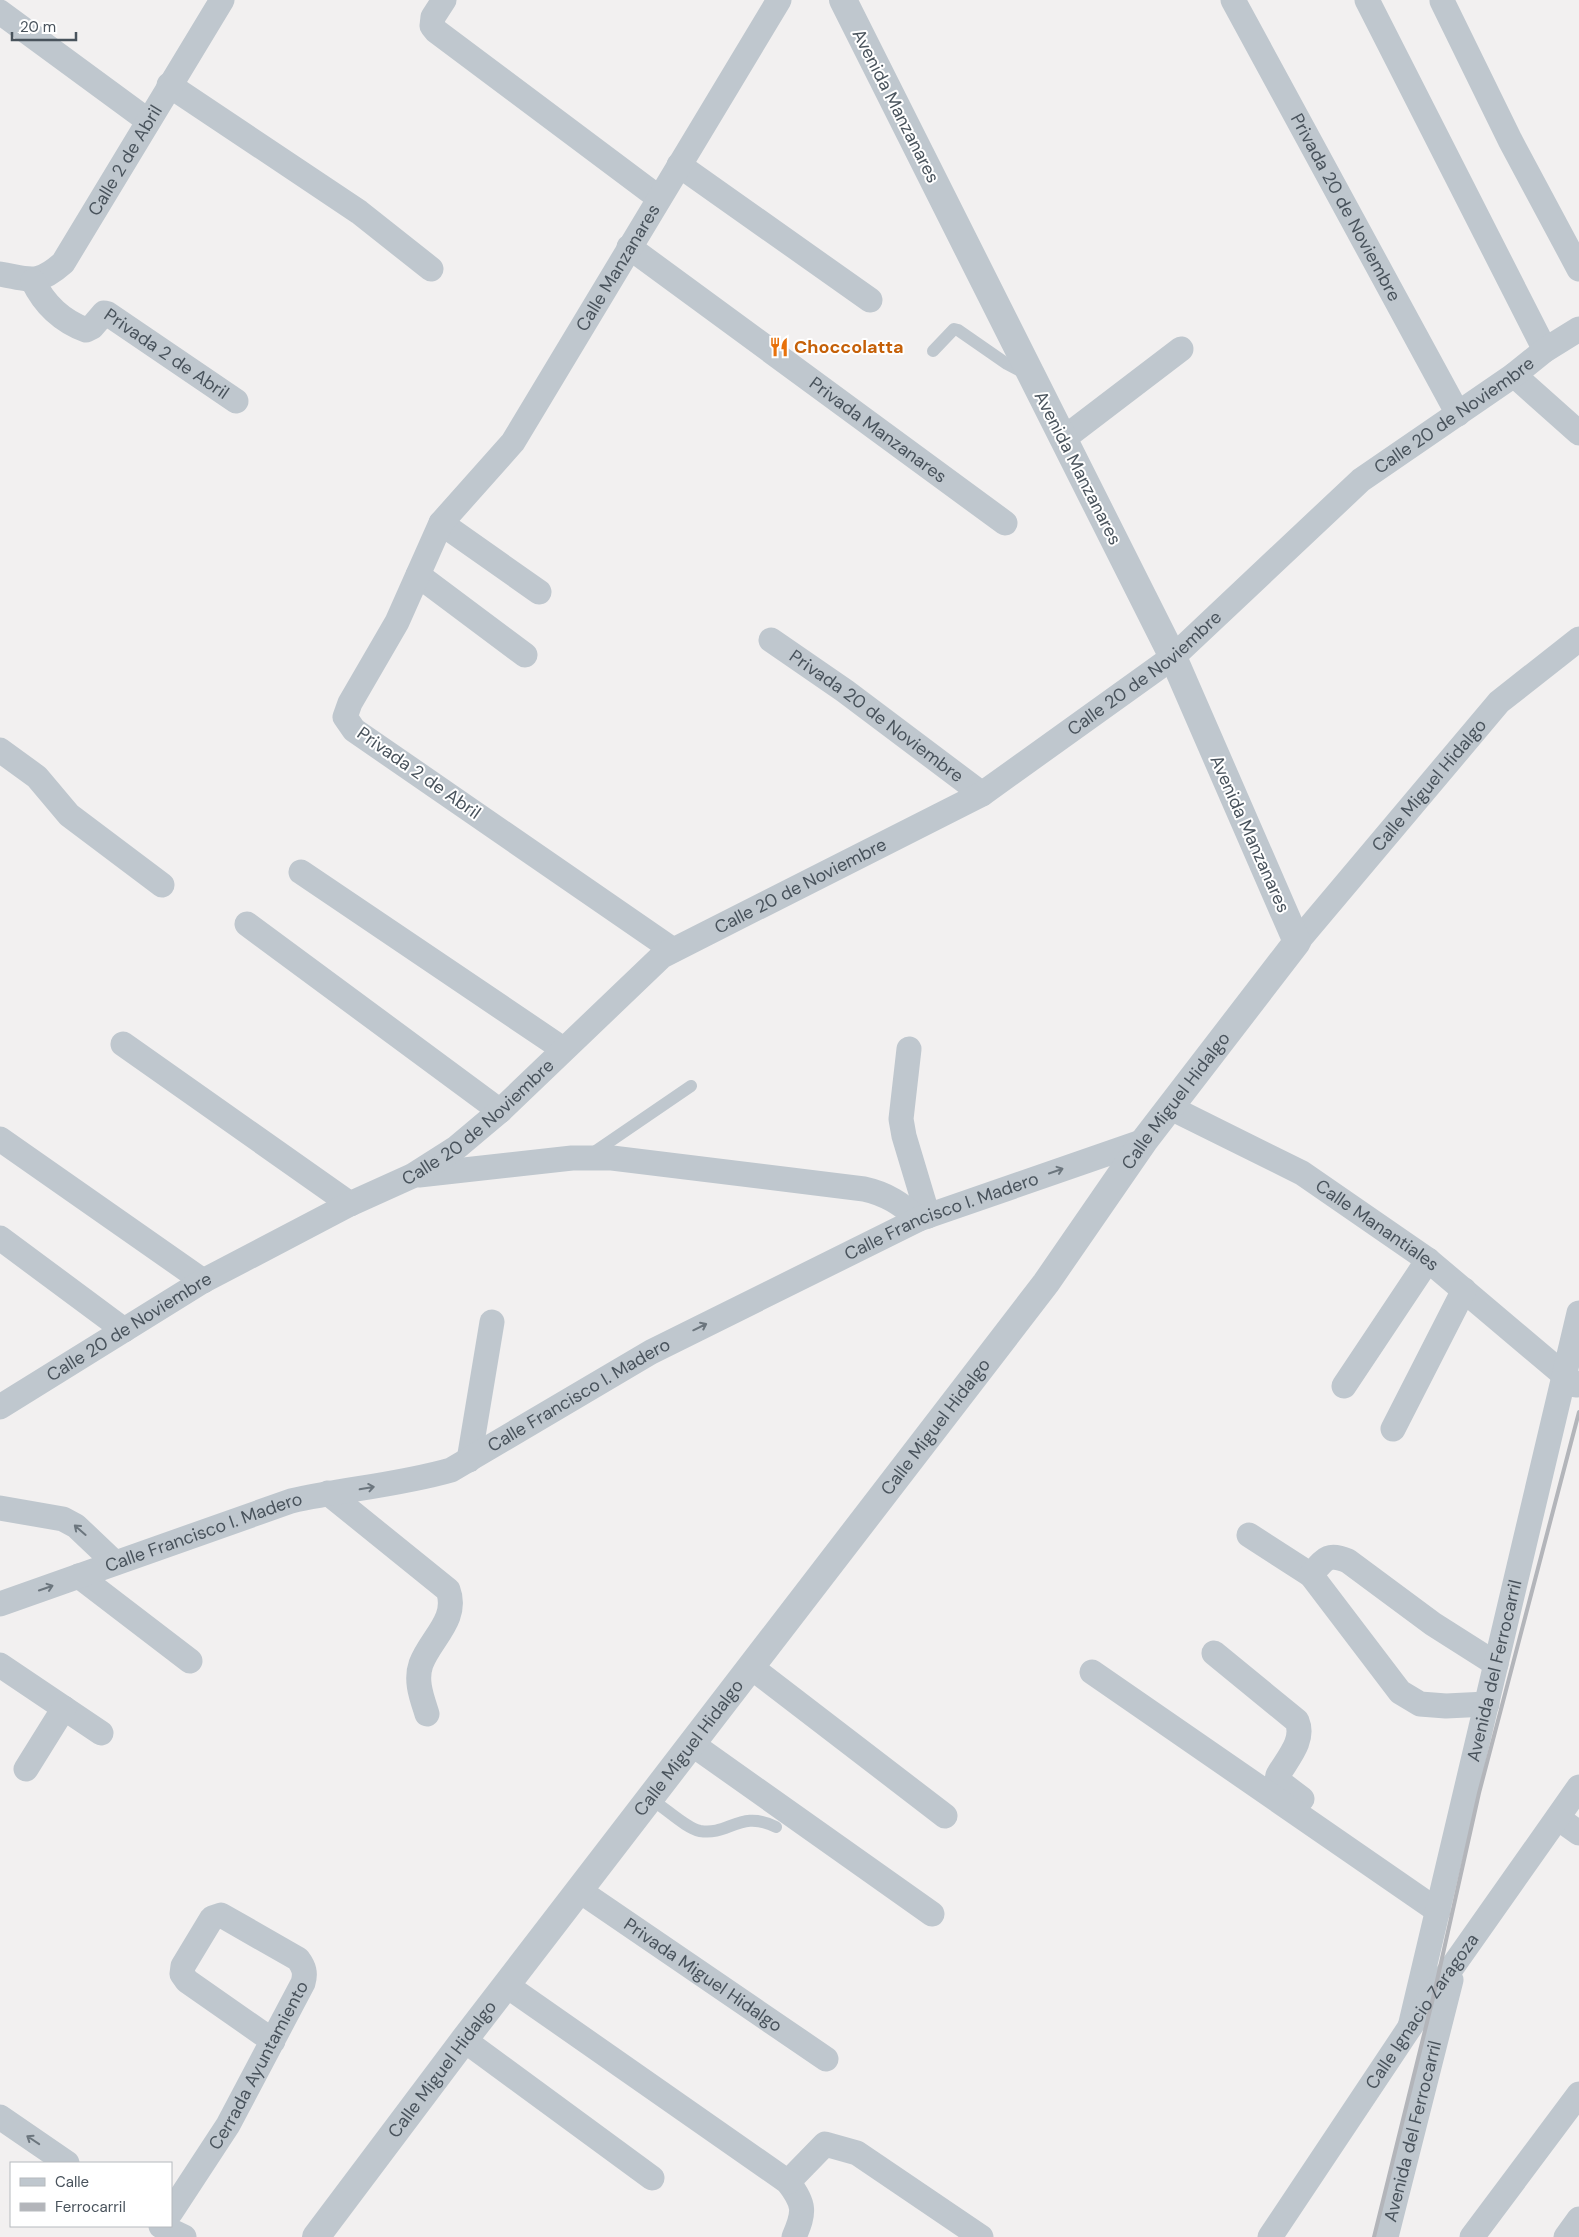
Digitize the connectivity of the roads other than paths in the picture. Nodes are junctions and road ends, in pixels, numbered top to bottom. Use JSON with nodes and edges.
{"nodes":[{"id":1,"x":222,"y":0,"type":"edge"},
{"id":2,"x":444,"y":0,"type":"edge"},
{"id":3,"x":779,"y":0,"type":"edge"},
{"id":4,"x":843,"y":0,"type":"edge"},
{"id":5,"x":1233,"y":0,"type":"edge"},
{"id":6,"x":1366,"y":0,"type":"edge"},
{"id":7,"x":1442,"y":1,"type":"edge"},
{"id":8,"x":0,"y":12,"type":"edge"},
{"id":9,"x":169,"y":85,"type":"junction"},
{"id":10,"x":147,"y":120,"type":"junction"},
{"id":11,"x":679,"y":165,"type":"junction"},
{"id":12,"x":659,"y":198,"type":"junction"},
{"id":13,"x":629,"y":247,"type":"junction"},
{"id":14,"x":431,"y":269,"type":"dead end"},
{"id":15,"x":1579,"y":269,"type":"edge"},
{"id":16,"x":0,"y":274,"type":"edge"},
{"id":17,"x":33,"y":281,"type":"junction"},
{"id":18,"x":870,"y":300,"type":"dead end"},
{"id":19,"x":1579,"y":329,"type":"edge"},
{"id":20,"x":1182,"y":349,"type":"dead end"},
{"id":21,"x":1545,"y":350,"type":"junction"},
{"id":22,"x":933,"y":351,"type":"dead end"},
{"id":23,"x":1514,"y":375,"type":"junction"},
{"id":24,"x":1033,"y":378,"type":"junction"},
{"id":25,"x":236,"y":401,"type":"dead end"},
{"id":26,"x":1458,"y":414,"type":"junction"},
{"id":27,"x":1579,"y":432,"type":"edge"},
{"id":28,"x":1063,"y":438,"type":"junction"},
{"id":29,"x":1006,"y":523,"type":"dead end"},
{"id":30,"x":441,"y":524,"type":"junction"},
{"id":31,"x":418,"y":575,"type":"junction"},
{"id":32,"x":539,"y":592,"type":"dead end"},
{"id":33,"x":771,"y":640,"type":"dead end"},
{"id":34,"x":1578,"y":641,"type":"edge"},
{"id":35,"x":525,"y":655,"type":"dead end"},
{"id":36,"x":1173,"y":657,"type":"junction"},
{"id":37,"x":0,"y":750,"type":"edge"},
{"id":38,"x":982,"y":794,"type":"junction"},
{"id":39,"x":302,"y":872,"type":"dead end"},
{"id":40,"x":162,"y":885,"type":"dead end"},
{"id":41,"x":247,"y":924,"type":"dead end"},
{"id":42,"x":1297,"y":942,"type":"junction"},
{"id":43,"x":673,"y":950,"type":"junction"},
{"id":44,"x":123,"y":1044,"type":"dead end"},
{"id":45,"x":563,"y":1049,"type":"junction"},
{"id":46,"x":909,"y":1049,"type":"dead end"},
{"id":47,"x":691,"y":1086,"type":"dead end"},
{"id":48,"x":1169,"y":1108,"type":"junction"},
{"id":49,"x":500,"y":1111,"type":"junction"},
{"id":50,"x":0,"y":1140,"type":"edge"},
{"id":51,"x":1144,"y":1141,"type":"junction"},
{"id":52,"x":588,"y":1157,"type":"junction"},
{"id":53,"x":412,"y":1176,"type":"junction"},
{"id":54,"x":350,"y":1204,"type":"junction"},
{"id":55,"x":924,"y":1217,"type":"junction"},
{"id":56,"x":0,"y":1238,"type":"edge"},
{"id":57,"x":1428,"y":1260,"type":"junction"},
{"id":58,"x":203,"y":1281,"type":"junction"},
{"id":59,"x":1464,"y":1290,"type":"junction"},
{"id":60,"x":1579,"y":1313,"type":"edge"},
{"id":61,"x":492,"y":1322,"type":"dead end"},
{"id":62,"x":124,"y":1330,"type":"junction"},
{"id":63,"x":1572,"y":1382,"type":"edge"},
{"id":64,"x":1344,"y":1386,"type":"dead end"},
{"id":65,"x":0,"y":1407,"type":"edge"},
{"id":66,"x":1393,"y":1429,"type":"dead end"},
{"id":67,"x":469,"y":1460,"type":"junction"},
{"id":68,"x":328,"y":1493,"type":"junction"},
{"id":69,"x":0,"y":1508,"type":"edge"},
{"id":70,"x":1249,"y":1535,"type":"dead end"},
{"id":71,"x":115,"y":1563,"type":"junction"},
{"id":72,"x":1311,"y":1575,"type":"junction"},
{"id":73,"x":79,"y":1576,"type":"junction"},
{"id":74,"x":0,"y":1604,"type":"edge"},
{"id":75,"x":1214,"y":1653,"type":"dead end"},
{"id":76,"x":190,"y":1661,"type":"dead end"},
{"id":77,"x":1496,"y":1664,"type":"junction"},
{"id":78,"x":0,"y":1665,"type":"edge"},
{"id":79,"x":751,"y":1667,"type":"junction"},
{"id":80,"x":1092,"y":1672,"type":"dead end"},
{"id":81,"x":1487,"y":1704,"type":"junction"},
{"id":82,"x":64,"y":1708,"type":"junction"},
{"id":83,"x":427,"y":1714,"type":"dead end"},
{"id":84,"x":101,"y":1733,"type":"dead end"},
{"id":85,"x":692,"y":1744,"type":"junction"},
{"id":86,"x":26,"y":1768,"type":"dead end"},
{"id":87,"x":1579,"y":1787,"type":"edge"},
{"id":88,"x":650,"y":1799,"type":"junction"},
{"id":89,"x":945,"y":1816,"type":"dead end"},
{"id":90,"x":1558,"y":1818,"type":"junction"},
{"id":91,"x":776,"y":1827,"type":"dead end"},
{"id":92,"x":1579,"y":1833,"type":"edge"},
{"id":93,"x":580,"y":1891,"type":"junction"},
{"id":94,"x":1440,"y":1903,"type":"junction"},
{"id":95,"x":932,"y":1914,"type":"dead end"},
{"id":96,"x":1454,"y":1967,"type":"junction"},
{"id":97,"x":506,"y":1985,"type":"junction"},
{"id":98,"x":1410,"y":2027,"type":"junction"},
{"id":99,"x":464,"y":2040,"type":"junction"},
{"id":100,"x":273,"y":2041,"type":"junction"},
{"id":101,"x":826,"y":2059,"type":"dead end"},
{"id":102,"x":1579,"y":2094,"type":"edge"},
{"id":103,"x":1,"y":2120,"type":"edge"},
{"id":104,"x":65,"y":2162,"type":"edge"},
{"id":105,"x":652,"y":2178,"type":"dead end"},
{"id":106,"x":788,"y":2182,"type":"junction"},
{"id":107,"x":172,"y":2210,"type":"edge"},
{"id":108,"x":1579,"y":2220,"type":"edge"},
{"id":109,"x":171,"y":2227,"type":"edge"},
{"id":110,"x":184,"y":2237,"type":"edge"},
{"id":111,"x":316,"y":2237,"type":"edge"},
{"id":112,"x":794,"y":2237,"type":"edge"},
{"id":113,"x":981,"y":2237,"type":"edge"},
{"id":114,"x":1270,"y":2237,"type":"edge"},
{"id":115,"x":1386,"y":2237,"type":"edge"},
{"id":116,"x":1472,"y":2237,"type":"edge"},
{"id":117,"x":1566,"y":2237,"type":"edge"}],
"edges":[{"from":1,"to":9,"type":"street","name":"Calle 2 de Abril"},
{"from":2,"to":12,"type":"street"},
{"from":3,"to":11,"type":"street","name":"Calle Manzanares"},
{"from":4,"to":24,"type":"street","name":"Avenida Manzanares"},
{"from":5,"to":26,"type":"street","name":"Privada 20 de Noviembre"},
{"from":6,"to":21,"type":"street"},
{"from":7,"to":15,"type":"street"},
{"from":8,"to":10,"type":"street"},
{"from":9,"to":10,"type":"street","name":"Calle 2 de Abril"},
{"from":9,"to":14,"type":"street"},
{"from":10,"to":17,"type":"street","name":"Calle 2 de Abril"},
{"from":11,"to":12,"type":"street","name":"Calle Manzanares"},
{"from":11,"to":18,"type":"street"},
{"from":12,"to":13,"type":"street","name":"Calle Manzanares"},
{"from":13,"to":29,"type":"street","name":"Privada Manzanares"},
{"from":13,"to":30,"type":"street","name":"Calle Manzanares"},
{"from":16,"to":17,"type":"street"},
{"from":17,"to":25,"type":"street","name":"Privada 2 de Abril"},
{"from":19,"to":21,"type":"street","name":"Calle 20 de Noviembre"},
{"from":20,"to":28,"type":"street"},
{"from":21,"to":23,"type":"street","name":"Calle 20 de Noviembre"},
{"from":22,"to":24,"type":"lane"},
{"from":23,"to":26,"type":"street","name":"Calle 20 de Noviembre"},
{"from":23,"to":27,"type":"street"},
{"from":24,"to":28,"type":"street","name":"Avenida Manzanares"},
{"from":26,"to":36,"type":"street","name":"Calle 20 de Noviembre"},
{"from":28,"to":36,"type":"street","name":"Avenida Manzanares"},
{"from":30,"to":31,"type":"street","name":"Privada 2 de Abril"},
{"from":30,"to":32,"type":"street"},
{"from":31,"to":35,"type":"street"},
{"from":31,"to":43,"type":"street","name":"Privada 2 de Abril"},
{"from":33,"to":38,"type":"street","name":"Privada 20 de Noviembre"},
{"from":34,"to":42,"type":"street","name":"Calle Miguel Hidalgo"},
{"from":36,"to":38,"type":"street","name":"Calle 20 de Noviembre"},
{"from":36,"to":42,"type":"street","name":"Avenida Manzanares"},
{"from":37,"to":40,"type":"street"},
{"from":38,"to":43,"type":"street","name":"Calle 20 de Noviembre"},
{"from":39,"to":45,"type":"street"},
{"from":41,"to":49,"type":"street"},
{"from":42,"to":48,"type":"street","name":"Calle Miguel Hidalgo"},
{"from":43,"to":45,"type":"street","name":"Calle 20 de Noviembre"},
{"from":44,"to":54,"type":"street"},
{"from":45,"to":49,"type":"street","name":"Calle 20 de Noviembre"},
{"from":46,"to":55,"type":"street"},
{"from":47,"to":52,"type":"lane"},
{"from":48,"to":51,"type":"street","name":"Calle Miguel Hidalgo"},
{"from":48,"to":57,"type":"street","name":"Calle Manantiales"},
{"from":49,"to":53,"type":"street","name":"Calle 20 de Noviembre"},
{"from":50,"to":58,"type":"street"},
{"from":55,"to":51,"type":"street","name":"Calle Francisco I. Madero","one_way":true},
{"from":51,"to":79,"type":"street","name":"Calle Miguel Hidalgo"},
{"from":52,"to":53,"type":"street"},
{"from":52,"to":55,"type":"street"},
{"from":53,"to":54,"type":"street","name":"Calle 20 de Noviembre"},
{"from":54,"to":58,"type":"street","name":"Calle 20 de Noviembre"},
{"from":67,"to":55,"type":"street","name":"Calle Francisco I. Madero","one_way":true},
{"from":56,"to":62,"type":"street"},
{"from":57,"to":59,"type":"street","name":"Calle Manantiales"},
{"from":57,"to":64,"type":"street"},
{"from":58,"to":62,"type":"street","name":"Calle 20 de Noviembre"},
{"from":59,"to":63,"type":"street","name":"Calle Manantiales"},
{"from":59,"to":66,"type":"street"},
{"from":60,"to":63,"type":"street","name":"Avenida del Ferrocarril"},
{"from":61,"to":67,"type":"street"},
{"from":62,"to":65,"type":"street","name":"Calle 20 de Noviembre"},
{"from":63,"to":77,"type":"street","name":"Avenida del Ferrocarril"},
{"from":68,"to":67,"type":"street","name":"Calle Francisco I. Madero","one_way":true},
{"from":68,"to":71,"type":"street","name":"Calle Francisco I. Madero"},
{"from":68,"to":83,"type":"street"},
{"from":71,"to":69,"type":"street","one_way":true},
{"from":70,"to":72,"type":"street"},
{"from":71,"to":73,"type":"street","name":"Calle Francisco I. Madero"},
{"from":72,"to":77,"type":"street"},
{"from":72,"to":81,"type":"street"},
{"from":74,"to":73,"type":"street","name":"Calle Francisco I. Madero","one_way":true},
{"from":73,"to":76,"type":"street"},
{"from":75,"to":94,"type":"street"},
{"from":77,"to":81,"type":"street","name":"Avenida del Ferrocarril"},
{"from":78,"to":82,"type":"street"},
{"from":79,"to":85,"type":"street","name":"Calle Miguel Hidalgo"},
{"from":79,"to":89,"type":"street"},
{"from":80,"to":94,"type":"street"},
{"from":81,"to":94,"type":"street","name":"Avenida del Ferrocarril"},
{"from":82,"to":84,"type":"street"},
{"from":82,"to":86,"type":"street"},
{"from":85,"to":88,"type":"street","name":"Calle Miguel Hidalgo"},
{"from":85,"to":95,"type":"street"},
{"from":87,"to":90,"type":"street","name":"Calle Ignacio Zaragoza"},
{"from":88,"to":91,"type":"lane"},
{"from":88,"to":93,"type":"street","name":"Calle Miguel Hidalgo"},
{"from":90,"to":92,"type":"street"},
{"from":90,"to":96,"type":"street","name":"Calle Ignacio Zaragoza"},
{"from":93,"to":97,"type":"street","name":"Calle Miguel Hidalgo"},
{"from":93,"to":101,"type":"street","name":"Privada Miguel Hidalgo"},
{"from":94,"to":98,"type":"street","name":"Avenida del Ferrocarril"},
{"from":96,"to":98,"type":"street","name":"Calle Ignacio Zaragoza"},
{"from":96,"to":115,"type":"street","name":"Avenida del Ferrocarril"},
{"from":97,"to":99,"type":"street","name":"Calle Miguel Hidalgo"},
{"from":97,"to":106,"type":"street"},
{"from":98,"to":114,"type":"street","name":"Calle Ignacio Zaragoza"},
{"from":99,"to":105,"type":"street"},
{"from":99,"to":111,"type":"street","name":"Calle Miguel Hidalgo"},
{"from":100,"to":100,"type":"street","name":"Cerrada Ayuntamiento"},
{"from":100,"to":107,"type":"street","name":"Cerrada Ayuntamiento"},
{"from":102,"to":116,"type":"street"},
{"from":104,"to":103,"type":"street","one_way":true},
{"from":106,"to":112,"type":"street"},
{"from":106,"to":113,"type":"street"},
{"from":108,"to":117,"type":"street"},
{"from":109,"to":110,"type":"street"}]}
